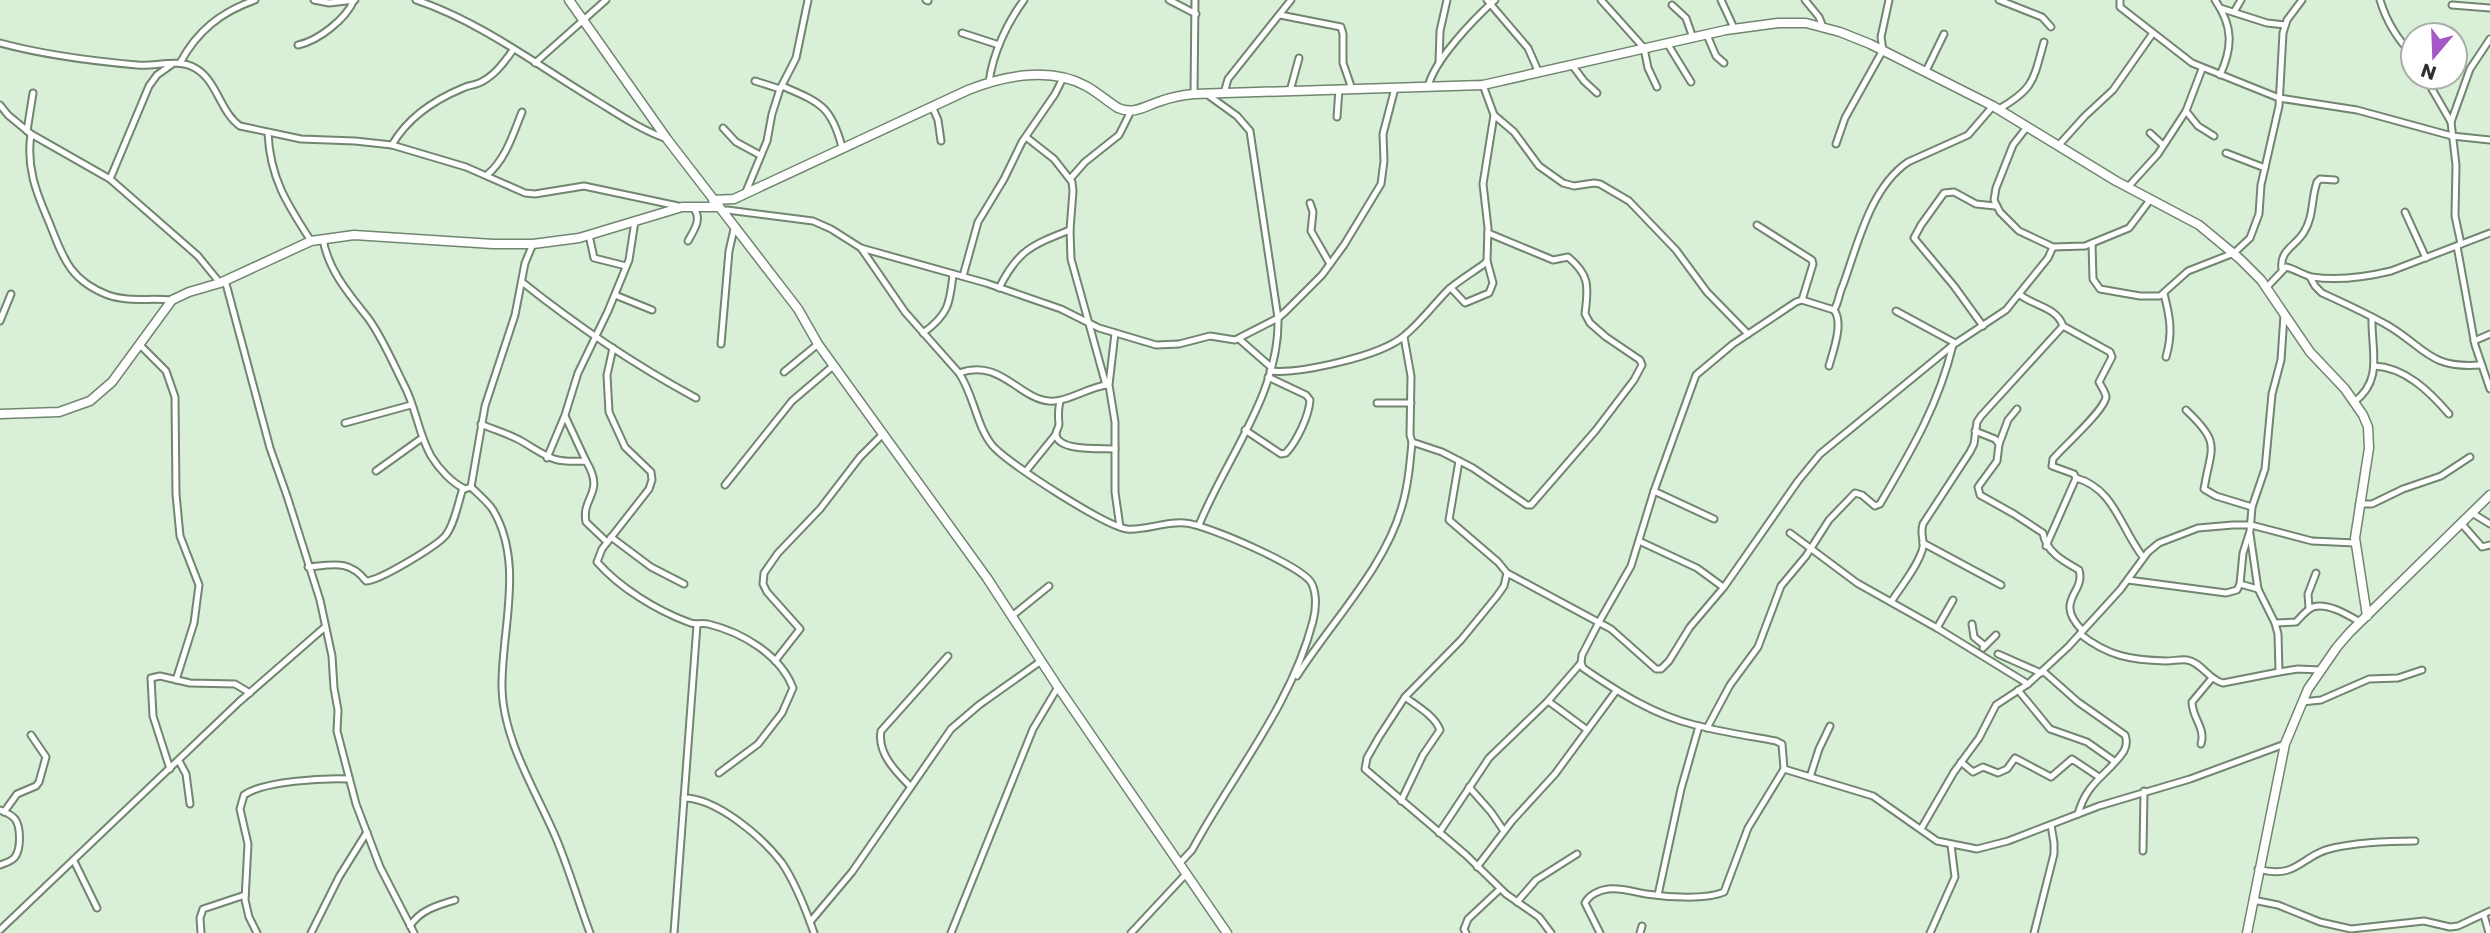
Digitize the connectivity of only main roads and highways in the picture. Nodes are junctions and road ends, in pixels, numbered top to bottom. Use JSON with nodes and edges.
{"nodes":[{"id":1,"x":569,"y":0,"type":"edge"},
{"id":2,"x":734,"y":199,"type":"junction"},
{"id":3,"x":718,"y":205,"type":"junction"},
{"id":4,"x":693,"y":208,"type":"junction"},
{"id":5,"x":0,"y":414,"type":"edge"},
{"id":6,"x":2490,"y":495,"type":"edge"},
{"id":7,"x":2362,"y":594,"type":"junction"},
{"id":8,"x":2377,"y":607,"type":"junction"},
{"id":9,"x":2364,"y":619,"type":"junction"},
{"id":10,"x":1227,"y":933,"type":"edge"},
{"id":11,"x":2247,"y":933,"type":"edge"}],
"edges":[{"from":1,"to":3,"type":"main road"},
{"from":2,"to":3,"type":"main road"},
{"from":2,"to":3,"type":"main road"},
{"from":2,"to":7,"type":"main road"},
{"from":3,"to":4,"type":"main road"},
{"from":3,"to":4,"type":"main road"},
{"from":3,"to":10,"type":"main road"},
{"from":4,"to":5,"type":"main road"},
{"from":6,"to":8,"type":"main road"},
{"from":7,"to":8,"type":"main road"},
{"from":7,"to":9,"type":"main road"},
{"from":8,"to":9,"type":"main road"},
{"from":9,"to":11,"type":"main road"}]}
